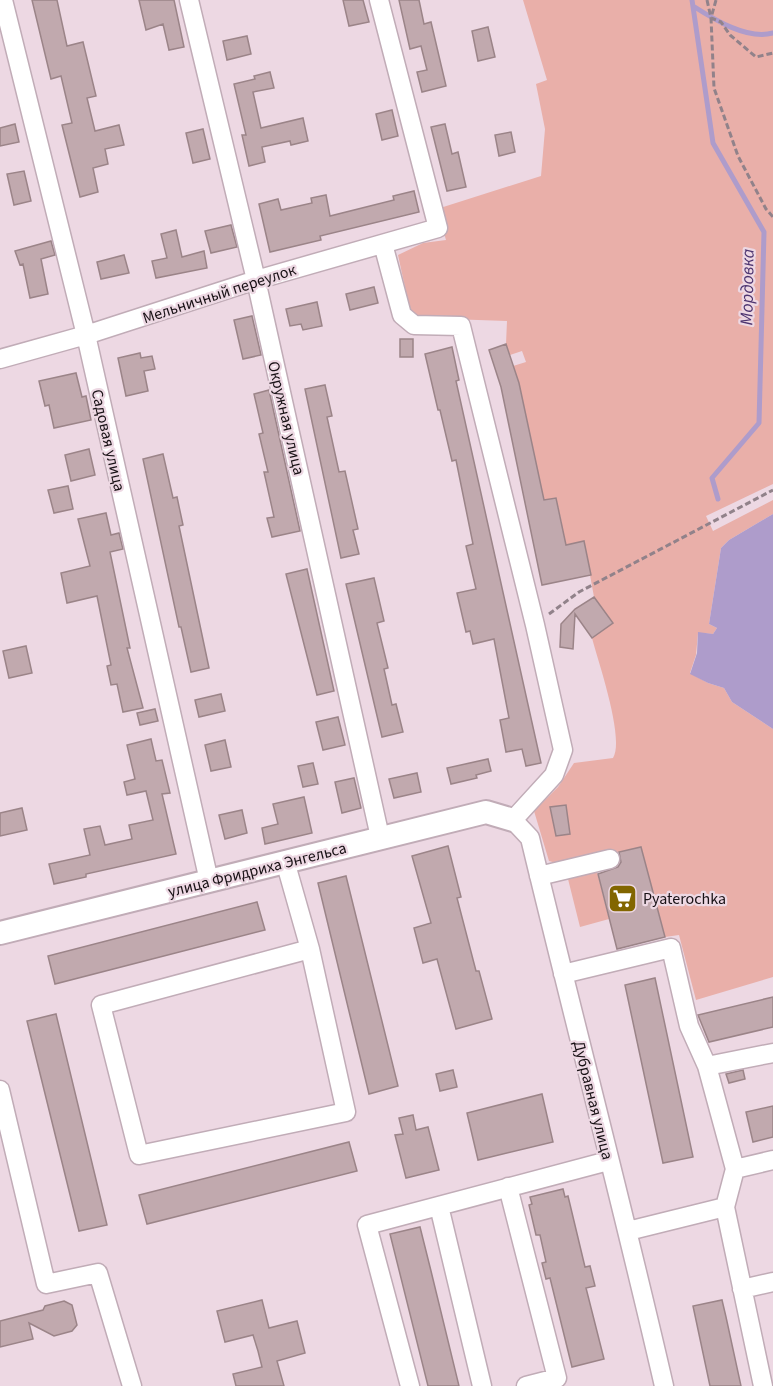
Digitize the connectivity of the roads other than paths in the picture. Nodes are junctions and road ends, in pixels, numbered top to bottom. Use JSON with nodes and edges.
{"nodes":[{"id":1,"x":3,"y":0,"type":"edge"},
{"id":2,"x":189,"y":0,"type":"edge"},
{"id":3,"x":379,"y":0,"type":"edge"},
{"id":4,"x":383,"y":244,"type":"junction"},
{"id":5,"x":256,"y":280,"type":"junction"},
{"id":6,"x":86,"y":335,"type":"junction"},
{"id":7,"x":0,"y":358,"type":"edge"},
{"id":8,"x":513,"y":820,"type":"junction"},
{"id":9,"x":380,"y":837,"type":"junction"},
{"id":10,"x":610,"y":859,"type":"dead end"},
{"id":11,"x":285,"y":861,"type":"junction"},
{"id":12,"x":539,"y":876,"type":"junction"},
{"id":13,"x":209,"y":881,"type":"junction"},
{"id":14,"x":0,"y":933,"type":"edge"},
{"id":15,"x":310,"y":949,"type":"junction"},
{"id":16,"x":563,"y":974,"type":"junction"},
{"id":17,"x":773,"y":1053,"type":"edge"},
{"id":18,"x":707,"y":1066,"type":"junction"},
{"id":19,"x":0,"y":1090,"type":"edge"},
{"id":20,"x":773,"y":1160,"type":"edge"},
{"id":21,"x":608,"y":1161,"type":"junction"},
{"id":22,"x":735,"y":1169,"type":"junction"},
{"id":23,"x":508,"y":1187,"type":"junction"},
{"id":24,"x":439,"y":1206,"type":"junction"},
{"id":25,"x":725,"y":1207,"type":"junction"},
{"id":26,"x":628,"y":1231,"type":"junction"},
{"id":27,"x":773,"y":1282,"type":"edge"},
{"id":28,"x":742,"y":1289,"type":"junction"},
{"id":29,"x":766,"y":1366,"type":"edge"},
{"id":30,"x":132,"y":1386,"type":"edge"},
{"id":31,"x":410,"y":1386,"type":"edge"},
{"id":32,"x":482,"y":1386,"type":"edge"},
{"id":33,"x":526,"y":1386,"type":"edge"},
{"id":34,"x":664,"y":1386,"type":"edge"},
{"id":35,"x":763,"y":1386,"type":"edge"}],
"edges":[{"from":1,"to":6,"type":"street","name":"Садовая улица"},
{"from":2,"to":5,"type":"street","name":"Окружная улица"},
{"from":3,"to":4,"type":"street","name":"Мельничный переулок"},
{"from":4,"to":5,"type":"street","name":"Мельничный переулок"},
{"from":4,"to":8,"type":"street"},
{"from":5,"to":6,"type":"street","name":"Мельничный переулок"},
{"from":5,"to":9,"type":"street","name":"Окружная улица"},
{"from":6,"to":7,"type":"street","name":"Мельничный переулок"},
{"from":6,"to":13,"type":"street","name":"Садовая улица"},
{"from":8,"to":9,"type":"main road","name":"улица Фридриха Энгельса"},
{"from":8,"to":12,"type":"street","name":"Дубравная улица"},
{"from":9,"to":11,"type":"main road","name":"улица Фридриха Энгельса"},
{"from":10,"to":12,"type":"street"},
{"from":11,"to":13,"type":"main road","name":"улица Фридриха Энгельса"},
{"from":11,"to":15,"type":"street"},
{"from":12,"to":16,"type":"street","name":"Дубравная улица"},
{"from":13,"to":14,"type":"main road","name":"улица Фридриха Энгельса"},
{"from":15,"to":15,"type":"street"},
{"from":16,"to":18,"type":"street"},
{"from":16,"to":21,"type":"street","name":"Дубравная улица"},
{"from":17,"to":18,"type":"street"},
{"from":18,"to":22,"type":"street"},
{"from":19,"to":30,"type":"street"},
{"from":20,"to":22,"type":"street"},
{"from":21,"to":23,"type":"street"},
{"from":21,"to":26,"type":"street","name":"Дубравная улица"},
{"from":22,"to":25,"type":"street"},
{"from":23,"to":24,"type":"street"},
{"from":23,"to":33,"type":"street"},
{"from":24,"to":31,"type":"street"},
{"from":24,"to":32,"type":"street"},
{"from":25,"to":26,"type":"street"},
{"from":25,"to":28,"type":"street"},
{"from":26,"to":34,"type":"street","name":"Дубравная улица"},
{"from":27,"to":28,"type":"street"},
{"from":28,"to":29,"type":"street"},
{"from":29,"to":35,"type":"street"}]}
